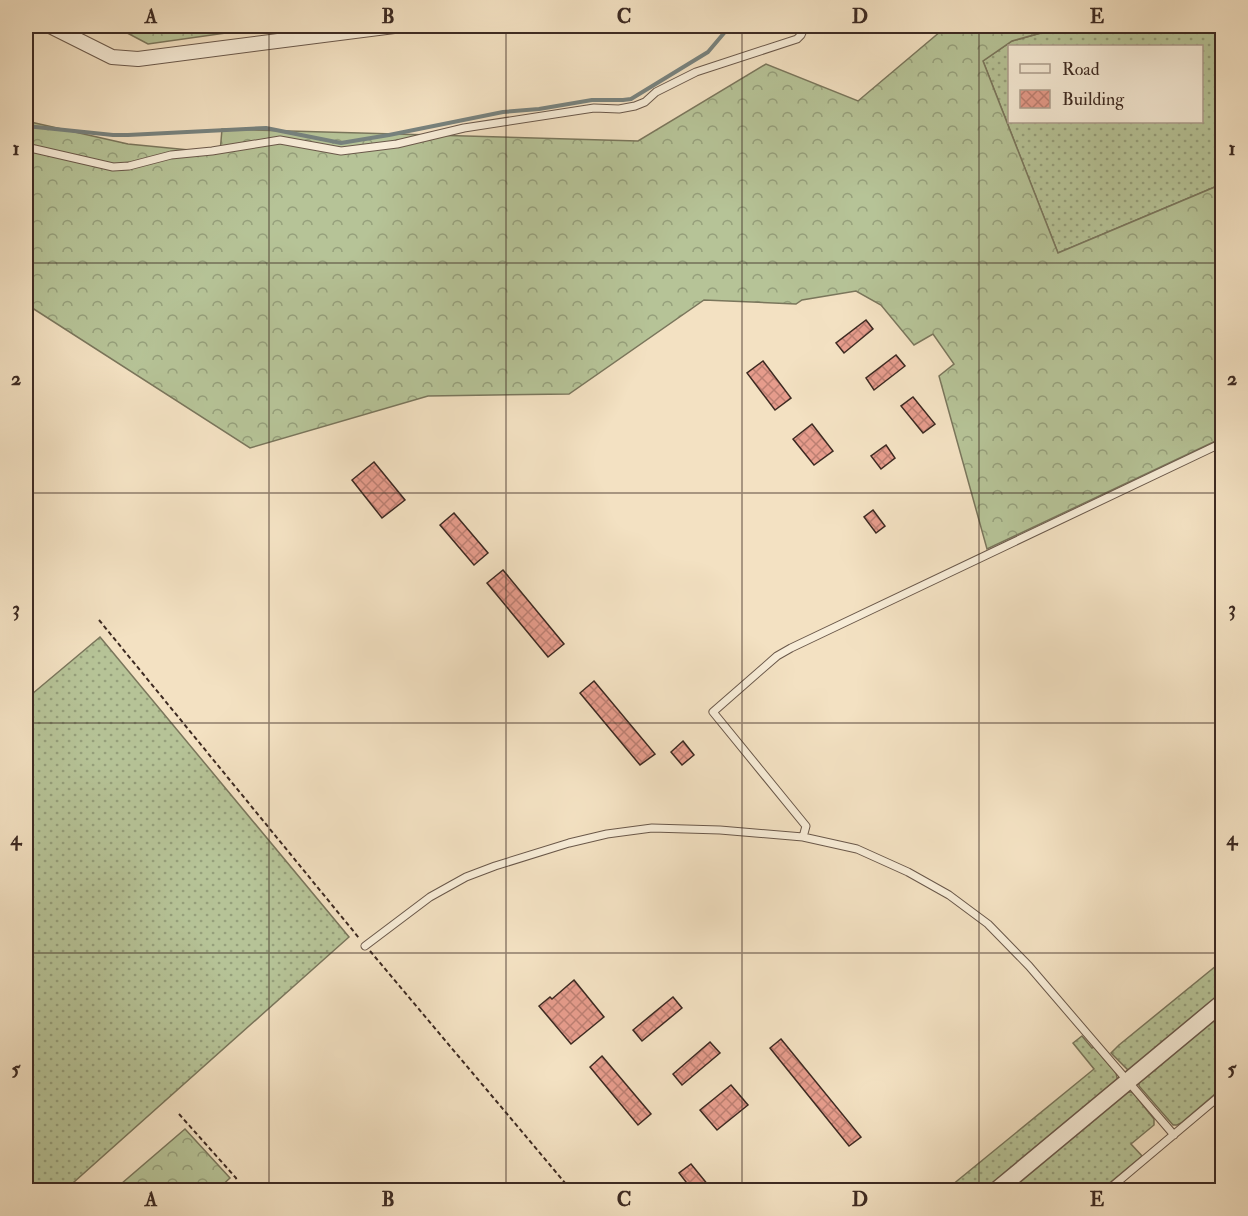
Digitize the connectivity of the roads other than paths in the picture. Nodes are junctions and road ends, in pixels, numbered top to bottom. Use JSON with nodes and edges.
{"nodes":[{"id":1,"x":50,"y":26,"type":"edge"},
{"id":2,"x":394,"y":26,"type":"edge"},
{"id":3,"x":805,"y":26,"type":"edge"},
{"id":4,"x":26,"y":147,"type":"edge"},
{"id":5,"x":1222,"y":443,"type":"edge"},
{"id":6,"x":803,"y":837,"type":"junction"},
{"id":7,"x":365,"y":946,"type":"road end"},
{"id":8,"x":1222,"y":1003,"type":"edge"},
{"id":9,"x":1128,"y":1081,"type":"junction"},
{"id":10,"x":1222,"y":1094,"type":"edge"},
{"id":11,"x":1174,"y":1135,"type":"junction"},
{"id":12,"x":997,"y":1191,"type":"edge"},
{"id":13,"x":1108,"y":1191,"type":"edge"}],
"edges":[{"from":1,"to":2,"type":"street"},
{"from":3,"to":4,"type":"lane"},
{"from":5,"to":6,"type":"lane"},
{"from":6,"to":7,"type":"lane"},
{"from":6,"to":9,"type":"lane"},
{"from":8,"to":9,"type":"street"},
{"from":9,"to":11,"type":"lane"},
{"from":9,"to":12,"type":"street"},
{"from":10,"to":11,"type":"lane"},
{"from":11,"to":13,"type":"lane"}]}
